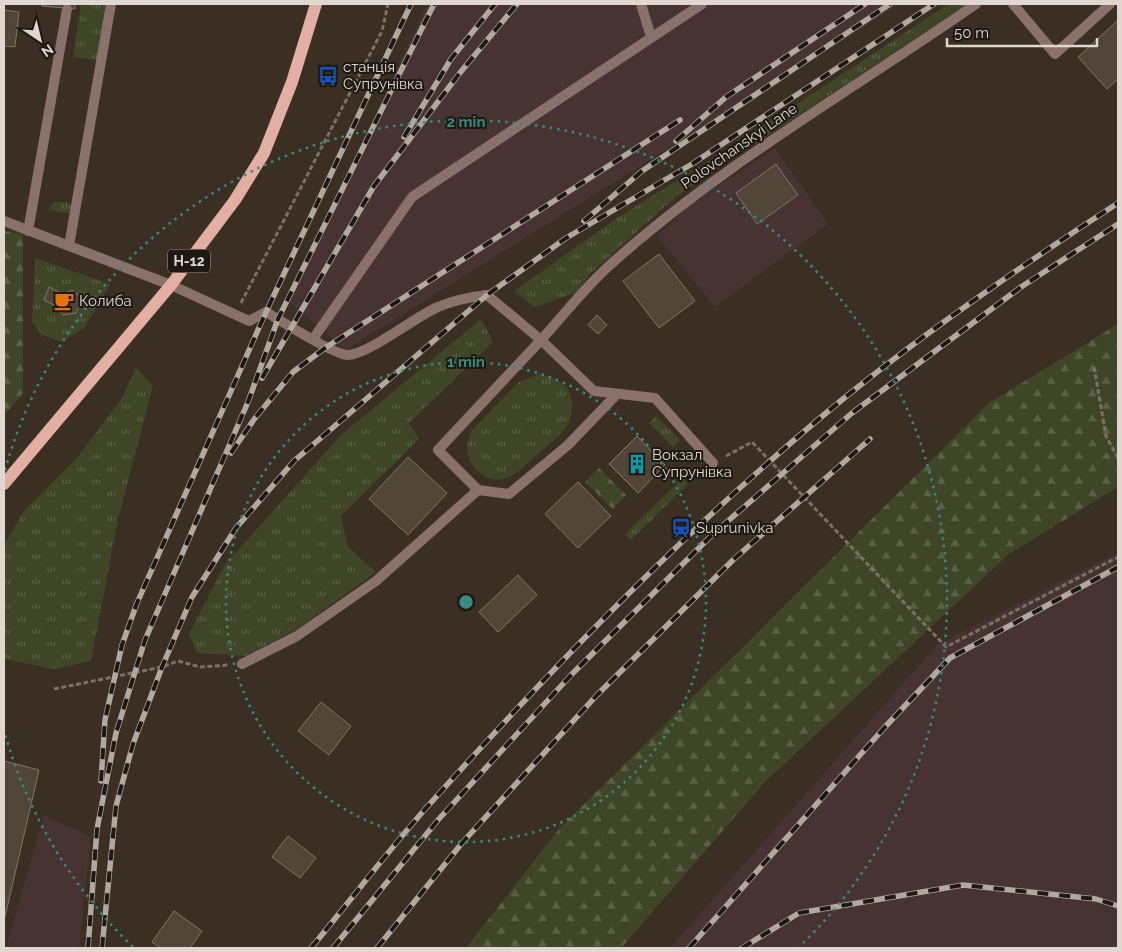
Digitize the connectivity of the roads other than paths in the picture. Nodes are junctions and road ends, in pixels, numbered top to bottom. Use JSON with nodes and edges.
{"nodes":[{"id":1,"x":111,"y":4,"type":"edge"},
{"id":2,"x":316,"y":4,"type":"edge"},
{"id":3,"x":641,"y":4,"type":"edge"},
{"id":4,"x":702,"y":4,"type":"edge"},
{"id":5,"x":976,"y":4,"type":"edge"},
{"id":6,"x":1013,"y":4,"type":"edge"},
{"id":7,"x":1110,"y":4,"type":"edge"},
{"id":8,"x":67,"y":9,"type":"dead end"},
{"id":9,"x":651,"y":37,"type":"junction"},
{"id":10,"x":4,"y":221,"type":"edge"},
{"id":11,"x":28,"y":231,"type":"junction"},
{"id":12,"x":69,"y":246,"type":"junction"},
{"id":13,"x":171,"y":286,"type":"junction"},
{"id":14,"x":313,"y":339,"type":"junction"},
{"id":15,"x":541,"y":340,"type":"junction"},
{"id":16,"x":617,"y":394,"type":"junction"},
{"id":17,"x":713,"y":463,"type":"road end"},
{"id":18,"x":4,"y":484,"type":"edge"},
{"id":19,"x":478,"y":490,"type":"junction"},
{"id":20,"x":242,"y":664,"type":"road end"}],
"edges":[{"from":1,"to":12,"type":"street"},
{"from":2,"to":13,"type":"main road","number":"Н-12"},
{"from":3,"to":9,"type":"street"},
{"from":4,"to":9,"type":"street"},
{"from":5,"to":15,"type":"street","name":"Polovchanskyi Lane"},
{"from":6,"to":7,"type":"street"},
{"from":8,"to":11,"type":"street"},
{"from":9,"to":14,"type":"street"},
{"from":10,"to":11,"type":"street"},
{"from":11,"to":12,"type":"street"},
{"from":12,"to":13,"type":"street"},
{"from":13,"to":14,"type":"street"},
{"from":13,"to":18,"type":"main road","number":"Н-12"},
{"from":14,"to":15,"type":"street"},
{"from":15,"to":16,"type":"street"},
{"from":15,"to":19,"type":"street","name":"Polovchanskyi Lane"},
{"from":16,"to":17,"type":"street"},
{"from":16,"to":19,"type":"street"},
{"from":19,"to":20,"type":"street"}]}
